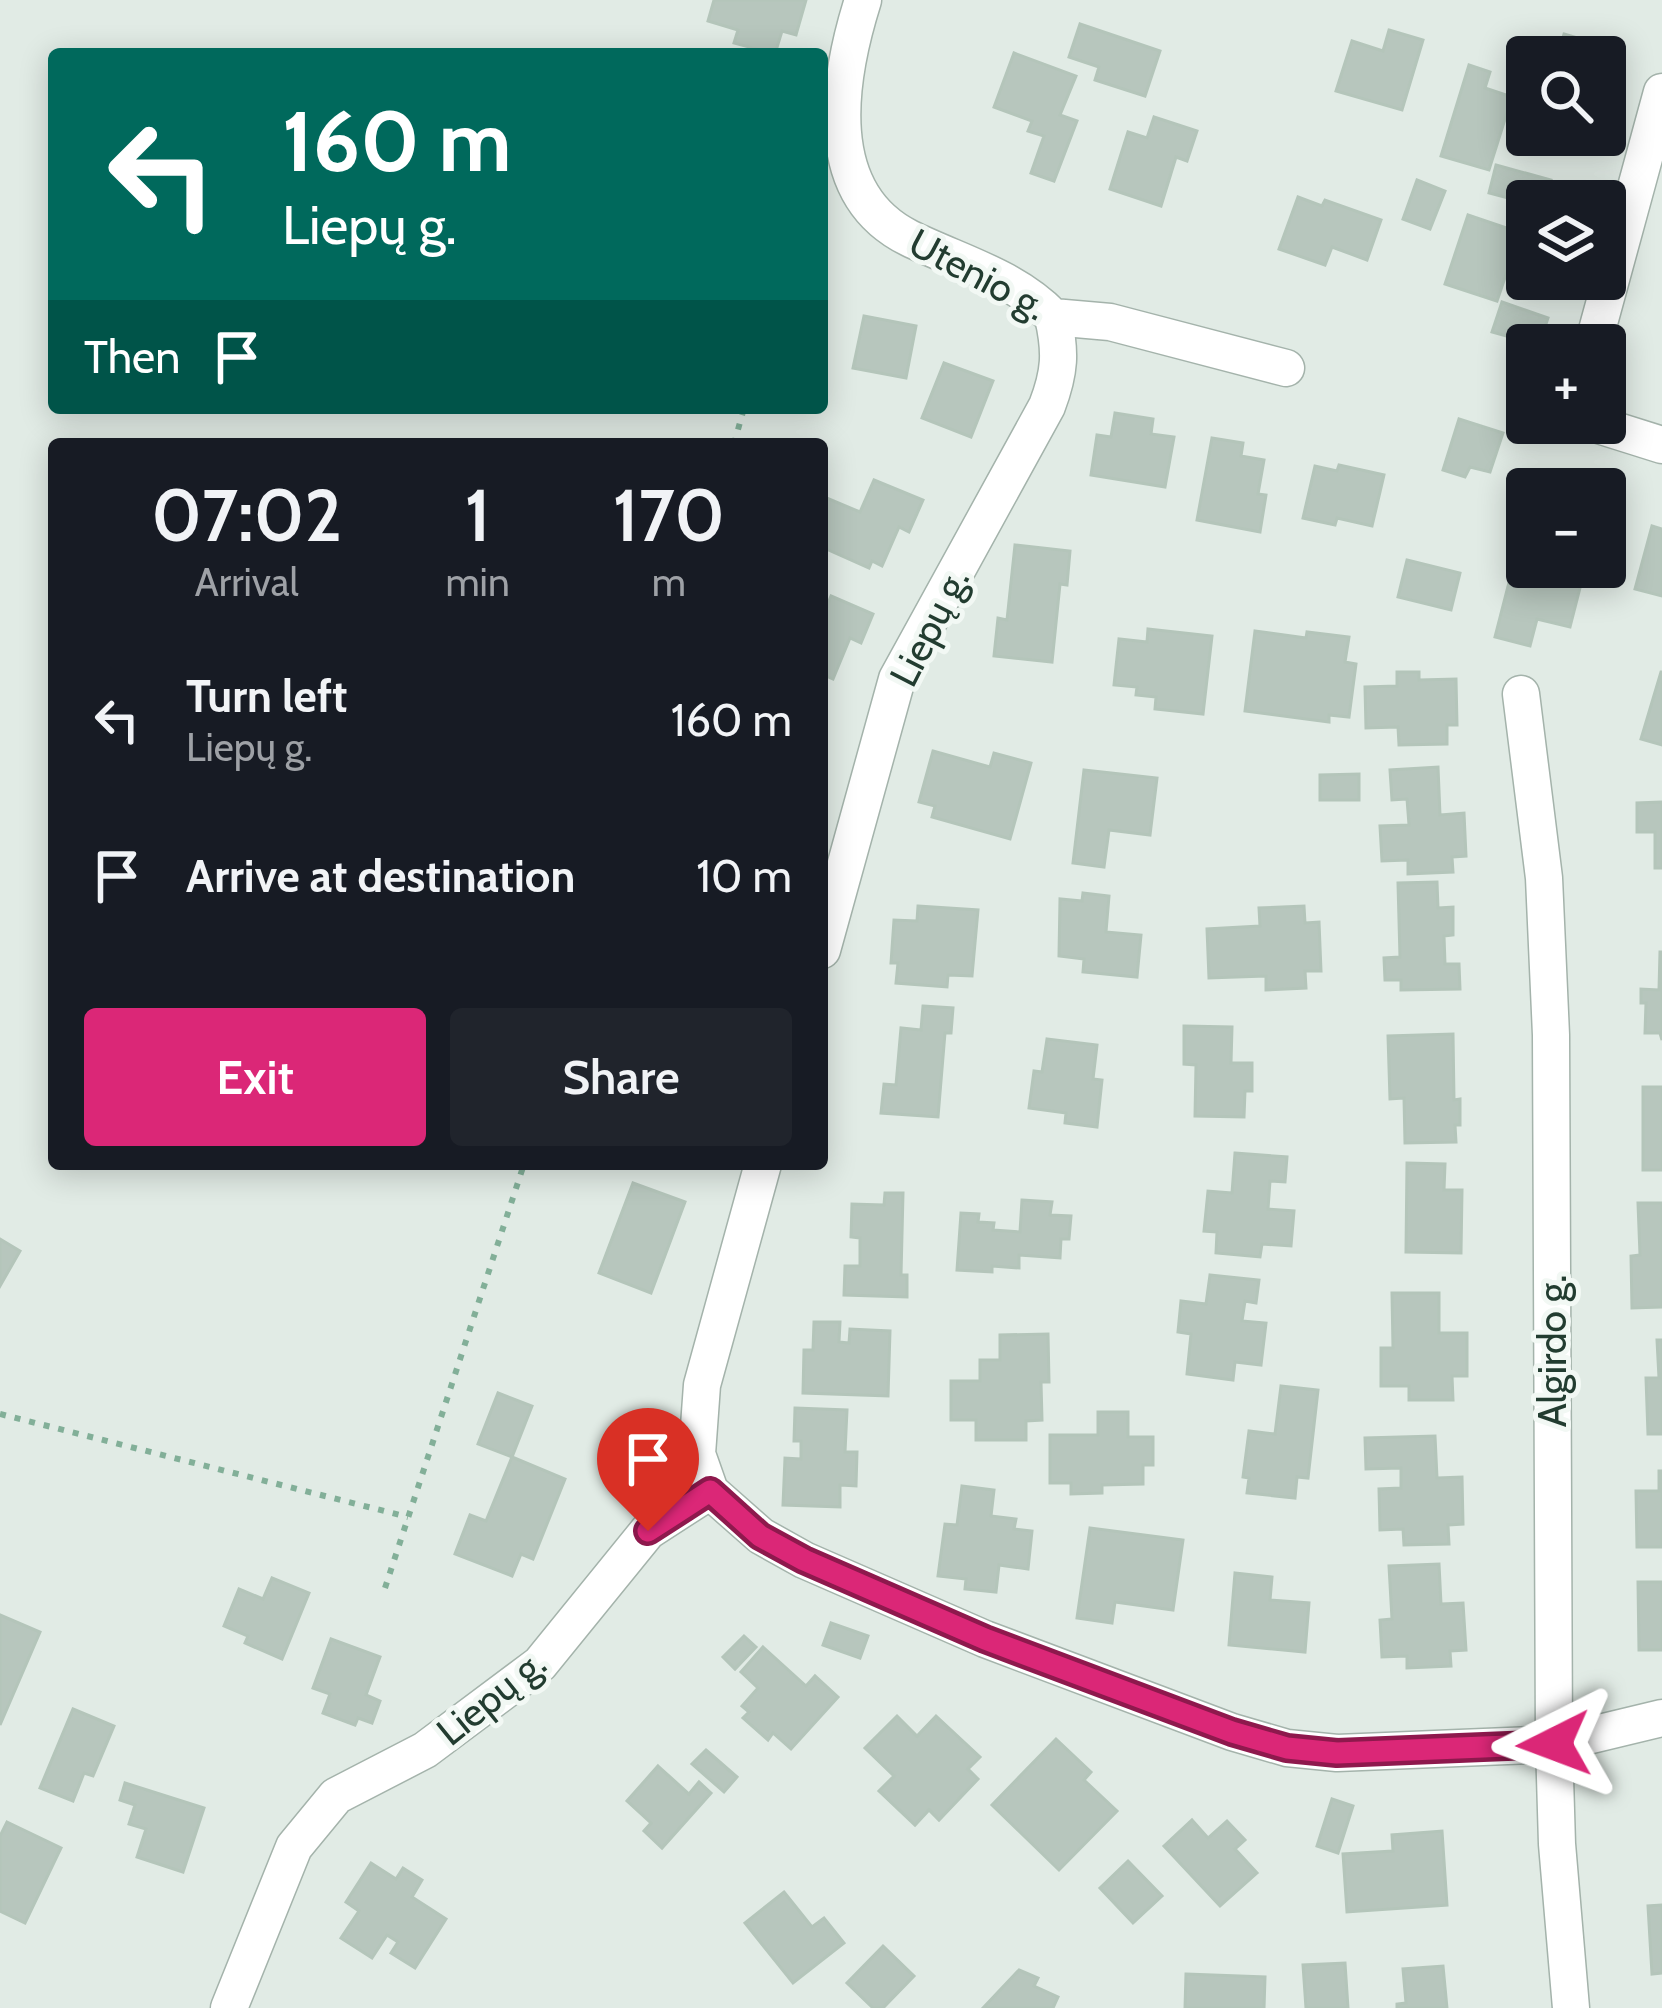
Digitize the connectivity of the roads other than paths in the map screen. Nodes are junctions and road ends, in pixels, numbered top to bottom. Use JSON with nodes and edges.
{"nodes":[{"id":1,"x":862,"y":0,"type":"edge"},
{"id":2,"x":1662,"y":92,"type":"edge"},
{"id":3,"x":1053,"y":317,"type":"junction"},
{"id":4,"x":1598,"y":324,"type":"edge"},
{"id":5,"x":1286,"y":368,"type":"dead end"},
{"id":6,"x":1626,"y":434,"type":"edge"},
{"id":7,"x":1662,"y":445,"type":"edge"},
{"id":8,"x":1521,"y":694,"type":"dead end"},
{"id":9,"x":828,"y":928,"type":"edge"},
{"id":10,"x":761,"y":1170,"type":"edge"},
{"id":11,"x":710,"y":1491,"type":"junction"},
{"id":12,"x":1662,"y":1718,"type":"edge"},
{"id":13,"x":1554,"y":1744,"type":"junction"},
{"id":14,"x":229,"y":2008,"type":"edge"},
{"id":15,"x":1571,"y":2008,"type":"edge"}],
"edges":[{"from":1,"to":3,"type":"street","name":"Utenio g."},
{"from":2,"to":4,"type":"street"},
{"from":3,"to":5,"type":"street","name":"Utenio g."},
{"from":3,"to":9,"type":"street","name":"Liepų g."},
{"from":6,"to":7,"type":"street"},
{"from":8,"to":13,"type":"street","name":"Algirdo g."},
{"from":10,"to":11,"type":"street"},
{"from":11,"to":13,"type":"street"},
{"from":11,"to":14,"type":"street","name":"Liepų g."},
{"from":12,"to":13,"type":"street"},
{"from":13,"to":15,"type":"street","name":"Algirdo g."}]}
